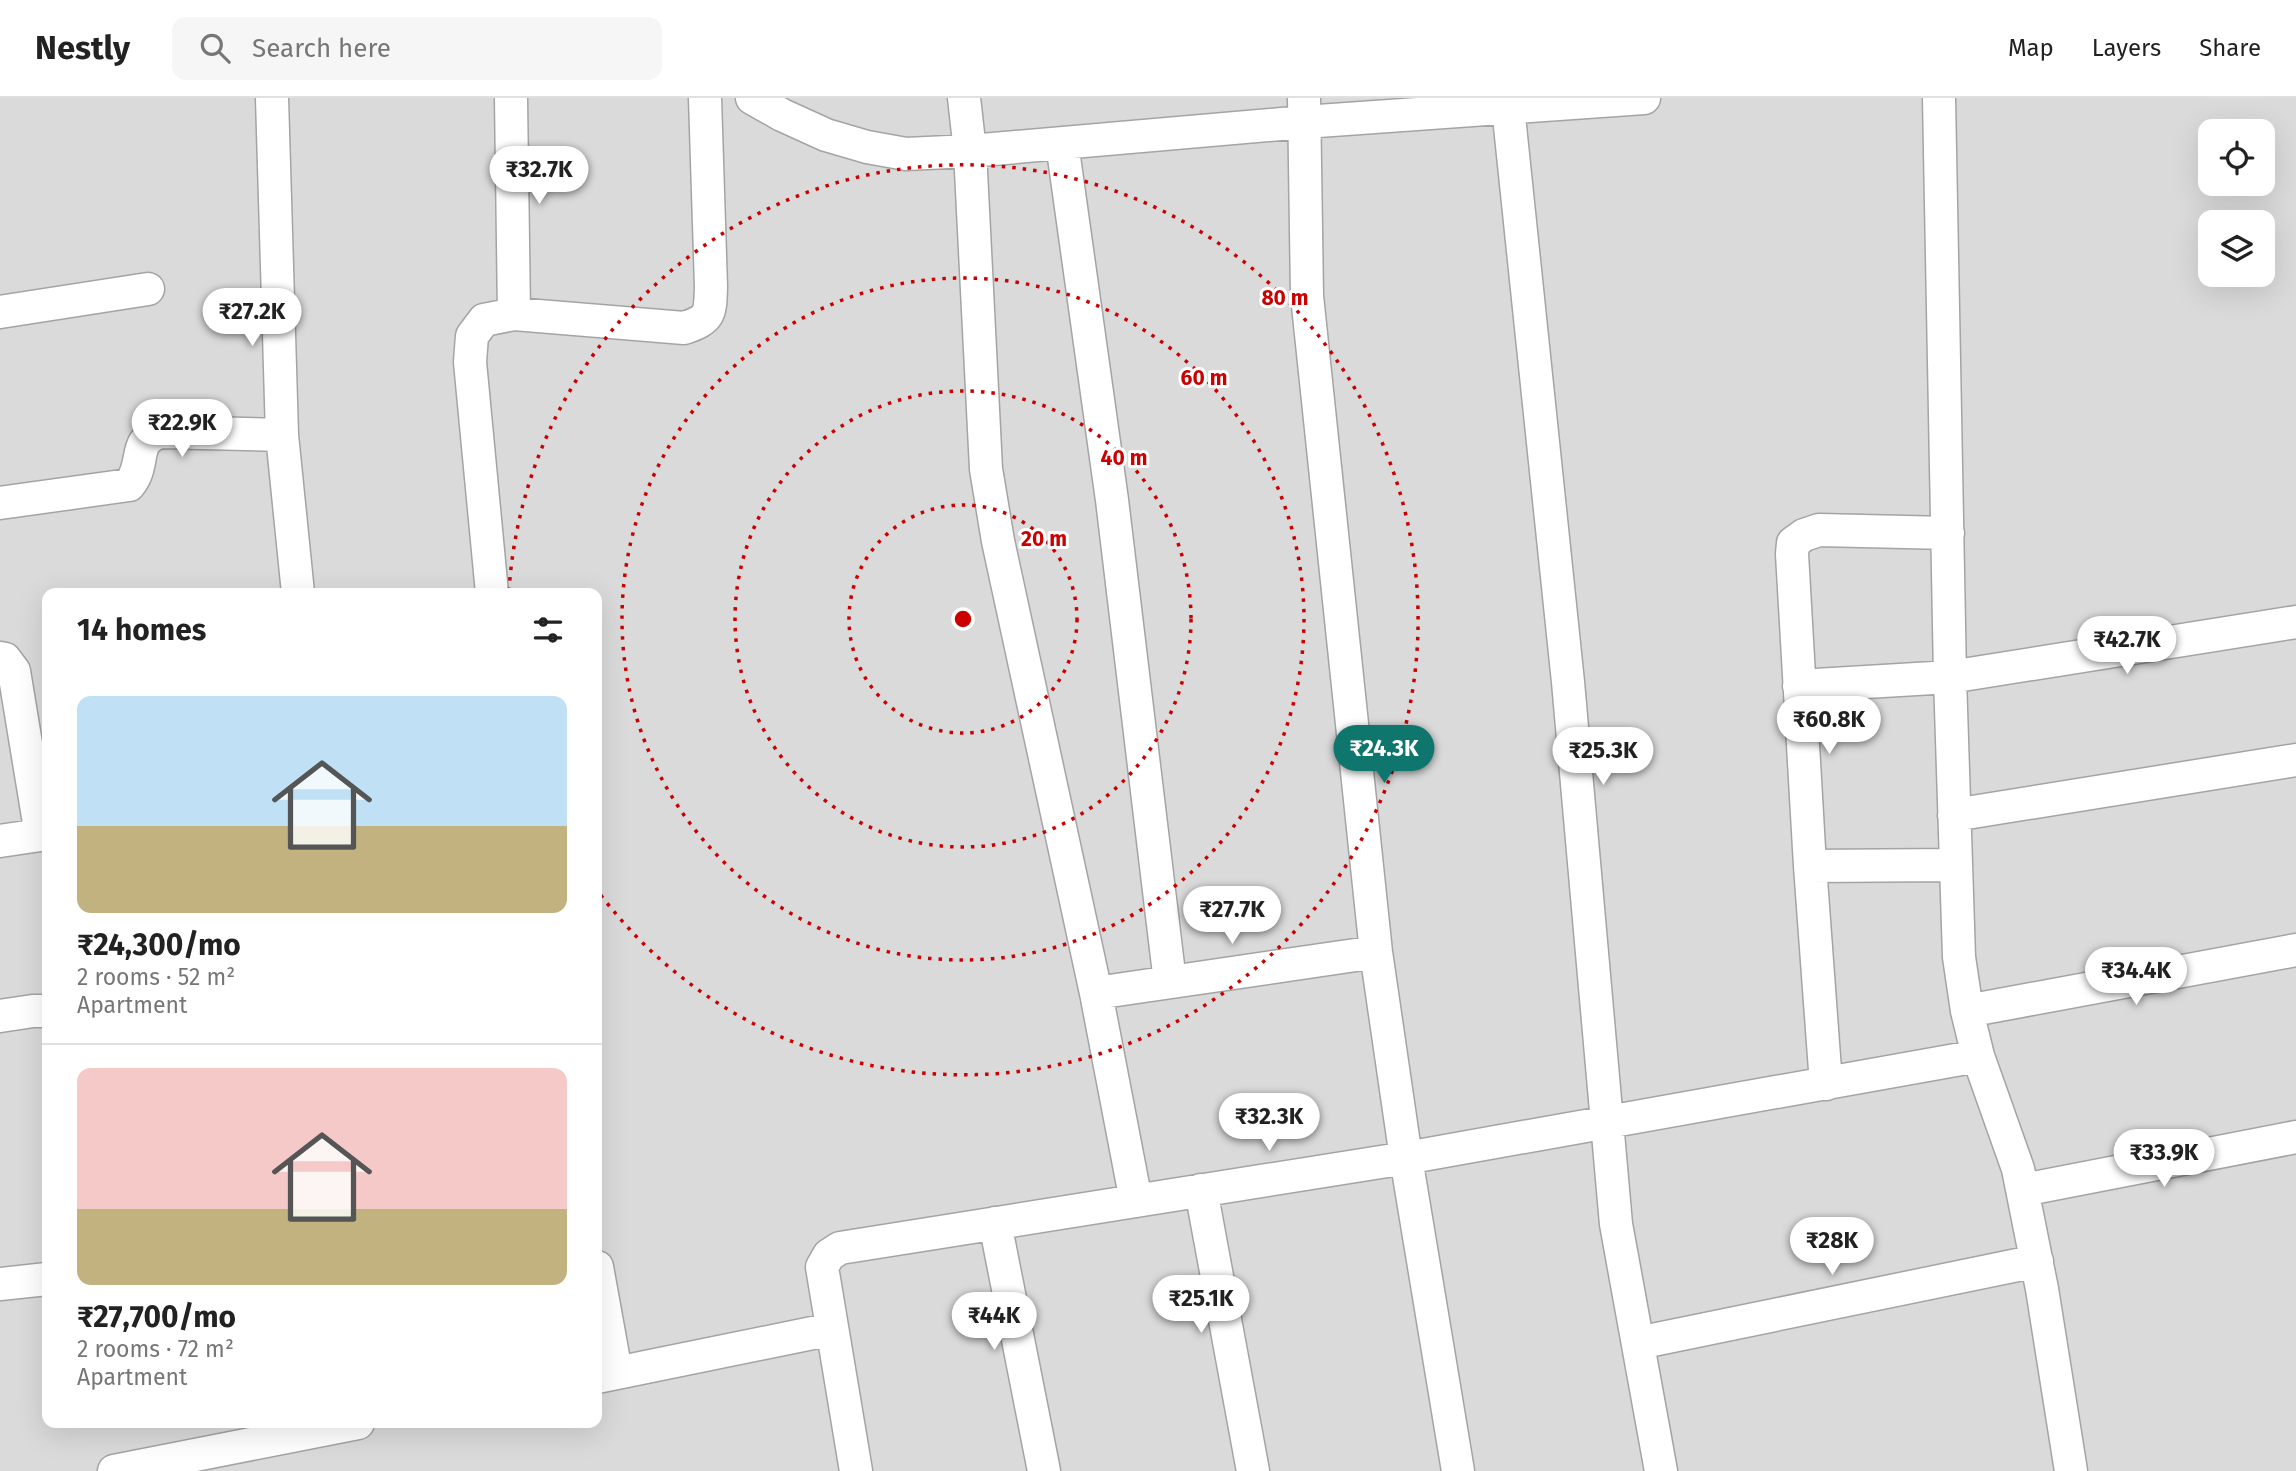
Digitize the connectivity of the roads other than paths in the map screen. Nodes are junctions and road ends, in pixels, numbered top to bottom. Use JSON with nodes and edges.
{"nodes":[{"id":1,"x":272,"y":98,"type":"edge"},
{"id":2,"x":511,"y":98,"type":"edge"},
{"id":3,"x":705,"y":98,"type":"edge"},
{"id":4,"x":752,"y":98,"type":"edge"},
{"id":5,"x":964,"y":98,"type":"edge"},
{"id":6,"x":1644,"y":98,"type":"edge"},
{"id":7,"x":1939,"y":98,"type":"edge"},
{"id":8,"x":1563,"y":101,"type":"edge"},
{"id":9,"x":1508,"y":107,"type":"junction"},
{"id":10,"x":1304,"y":110,"type":"edge"},
{"id":11,"x":1062,"y":143,"type":"junction"},
{"id":12,"x":970,"y":151,"type":"junction"},
{"id":13,"x":148,"y":289,"type":"dead end"},
{"id":14,"x":0,"y":312,"type":"edge"},
{"id":15,"x":514,"y":314,"type":"junction"},
{"id":16,"x":282,"y":435,"type":"junction"},
{"id":17,"x":0,"y":503,"type":"edge"},
{"id":18,"x":1948,"y":533,"type":"junction"},
{"id":19,"x":297,"y":588,"type":"edge"},
{"id":20,"x":492,"y":588,"type":"edge"},
{"id":21,"x":2296,"y":622,"type":"edge"},
{"id":22,"x":0,"y":658,"type":"edge"},
{"id":23,"x":1950,"y":677,"type":"junction"},
{"id":24,"x":1799,"y":686,"type":"junction"},
{"id":25,"x":2296,"y":760,"type":"edge"},
{"id":26,"x":1954,"y":815,"type":"junction"},
{"id":27,"x":42,"y":823,"type":"edge"},
{"id":28,"x":42,"y":834,"type":"edge"},
{"id":29,"x":0,"y":841,"type":"edge"},
{"id":30,"x":1955,"y":865,"type":"junction"},
{"id":31,"x":1810,"y":866,"type":"junction"},
{"id":32,"x":2296,"y":950,"type":"edge"},
{"id":33,"x":1376,"y":952,"type":"junction"},
{"id":34,"x":1170,"y":982,"type":"junction"},
{"id":35,"x":1096,"y":993,"type":"junction"},
{"id":36,"x":42,"y":1011,"type":"edge"},
{"id":37,"x":1967,"y":1011,"type":"junction"},
{"id":38,"x":0,"y":1016,"type":"edge"},
{"id":39,"x":1978,"y":1056,"type":"junction"},
{"id":40,"x":1826,"y":1084,"type":"junction"},
{"id":41,"x":1608,"y":1123,"type":"junction"},
{"id":42,"x":2296,"y":1137,"type":"edge"},
{"id":43,"x":1406,"y":1158,"type":"junction"},
{"id":44,"x":1201,"y":1190,"type":"junction"},
{"id":45,"x":2022,"y":1190,"type":"junction"},
{"id":46,"x":1136,"y":1201,"type":"junction"},
{"id":47,"x":995,"y":1223,"type":"junction"},
{"id":48,"x":2037,"y":1261,"type":"junction"},
{"id":49,"x":42,"y":1280,"type":"edge"},
{"id":50,"x":0,"y":1284,"type":"edge"},
{"id":51,"x":602,"y":1326,"type":"edge"},
{"id":52,"x":832,"y":1329,"type":"junction"},
{"id":53,"x":1638,"y":1343,"type":"junction"},
{"id":54,"x":606,"y":1374,"type":"edge"},
{"id":55,"x":333,"y":1428,"type":"edge"},
{"id":56,"x":114,"y":1471,"type":"edge"},
{"id":57,"x":856,"y":1471,"type":"edge"},
{"id":58,"x":1044,"y":1471,"type":"edge"},
{"id":59,"x":1253,"y":1471,"type":"edge"},
{"id":60,"x":1458,"y":1471,"type":"edge"},
{"id":61,"x":1661,"y":1471,"type":"edge"},
{"id":62,"x":2071,"y":1471,"type":"edge"}],
"edges":[{"from":1,"to":16,"type":"street"},
{"from":2,"to":15,"type":"street"},
{"from":3,"to":15,"type":"street"},
{"from":4,"to":12,"type":"street"},
{"from":5,"to":12,"type":"street"},
{"from":6,"to":8,"type":"street"},
{"from":7,"to":18,"type":"street"},
{"from":8,"to":9,"type":"street"},
{"from":9,"to":10,"type":"street"},
{"from":9,"to":41,"type":"street"},
{"from":10,"to":11,"type":"street"},
{"from":10,"to":33,"type":"street"},
{"from":11,"to":12,"type":"street"},
{"from":11,"to":34,"type":"street"},
{"from":12,"to":35,"type":"street"},
{"from":13,"to":14,"type":"street"},
{"from":15,"to":20,"type":"street"},
{"from":16,"to":17,"type":"street"},
{"from":16,"to":19,"type":"street"},
{"from":18,"to":23,"type":"street"},
{"from":18,"to":24,"type":"street"},
{"from":21,"to":23,"type":"street"},
{"from":22,"to":27,"type":"street"},
{"from":23,"to":24,"type":"street"},
{"from":23,"to":26,"type":"street"},
{"from":24,"to":31,"type":"street"},
{"from":25,"to":26,"type":"street"},
{"from":26,"to":30,"type":"street"},
{"from":28,"to":29,"type":"street"},
{"from":30,"to":31,"type":"street"},
{"from":30,"to":37,"type":"street"},
{"from":31,"to":40,"type":"street"},
{"from":32,"to":37,"type":"street"},
{"from":33,"to":34,"type":"street"},
{"from":33,"to":43,"type":"street"},
{"from":34,"to":35,"type":"street"},
{"from":35,"to":46,"type":"street"},
{"from":36,"to":38,"type":"street"},
{"from":37,"to":39,"type":"street"},
{"from":39,"to":40,"type":"street"},
{"from":39,"to":45,"type":"street"},
{"from":40,"to":41,"type":"street"},
{"from":41,"to":43,"type":"street"},
{"from":41,"to":53,"type":"street"},
{"from":42,"to":45,"type":"street"},
{"from":43,"to":44,"type":"street"},
{"from":43,"to":60,"type":"street"},
{"from":44,"to":46,"type":"street"},
{"from":44,"to":59,"type":"street"},
{"from":45,"to":48,"type":"street"},
{"from":46,"to":47,"type":"street"},
{"from":47,"to":52,"type":"street"},
{"from":47,"to":58,"type":"street"},
{"from":48,"to":53,"type":"street"},
{"from":48,"to":62,"type":"street"},
{"from":49,"to":50,"type":"street"},
{"from":51,"to":54,"type":"street"},
{"from":52,"to":54,"type":"street"},
{"from":52,"to":57,"type":"street"},
{"from":53,"to":61,"type":"street"},
{"from":55,"to":56,"type":"street"}]}
